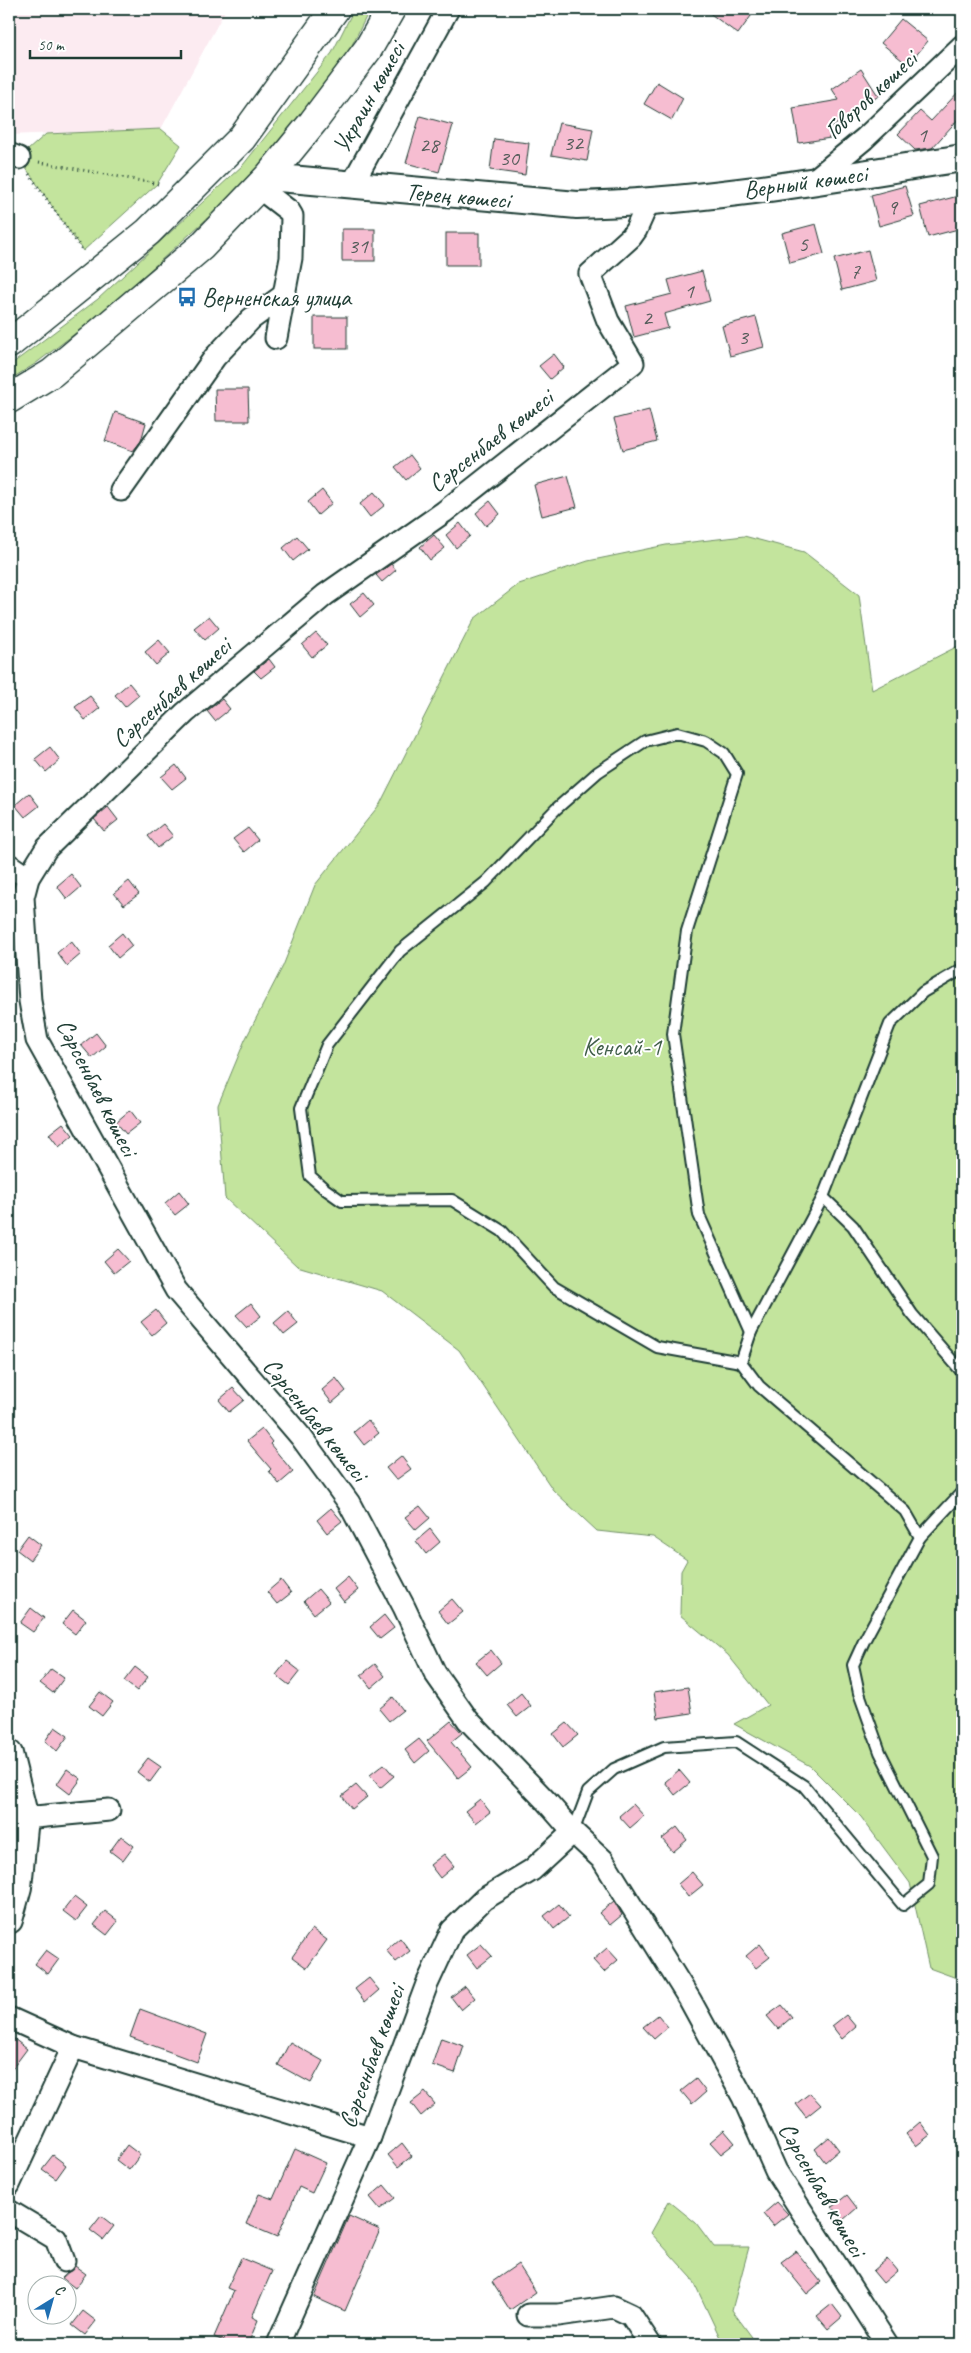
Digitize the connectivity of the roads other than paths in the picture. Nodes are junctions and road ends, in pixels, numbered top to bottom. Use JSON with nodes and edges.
{"nodes":[{"id":1,"x":335,"y":9,"type":"edge"},
{"id":2,"x":391,"y":9,"type":"edge"},
{"id":3,"x":448,"y":9,"type":"edge"},
{"id":4,"x":962,"y":46,"type":"edge"},
{"id":5,"x":962,"y":158,"type":"edge"},
{"id":6,"x":813,"y":181,"type":"junction"},
{"id":7,"x":263,"y":182,"type":"junction"},
{"id":8,"x":351,"y":186,"type":"junction"},
{"id":9,"x":648,"y":203,"type":"junction"},
{"id":10,"x":284,"y":295,"type":"junction"},
{"id":11,"x":276,"y":338,"type":"dead end"},
{"id":12,"x":9,"y":344,"type":"edge"},
{"id":13,"x":9,"y":399,"type":"edge"},
{"id":14,"x":121,"y":490,"type":"dead end"},
{"id":15,"x":9,"y":865,"type":"edge"},
{"id":16,"x":28,"y":878,"type":"junction"},
{"id":17,"x":962,"y":969,"type":"edge"},
{"id":18,"x":823,"y":1197,"type":"junction"},
{"id":19,"x":751,"y":1332,"type":"junction"},
{"id":20,"x":741,"y":1362,"type":"junction"},
{"id":21,"x":962,"y":1372,"type":"edge"},
{"id":22,"x":962,"y":1492,"type":"edge"},
{"id":23,"x":920,"y":1537,"type":"junction"},
{"id":24,"x":9,"y":1754,"type":"edge"},
{"id":25,"x":109,"y":1810,"type":"dead end"},
{"id":26,"x":25,"y":1818,"type":"junction"},
{"id":27,"x":573,"y":1832,"type":"junction"},
{"id":28,"x":9,"y":1920,"type":"edge"},
{"id":29,"x":9,"y":2018,"type":"edge"},
{"id":30,"x":73,"y":2047,"type":"junction"},
{"id":31,"x":370,"y":2137,"type":"junction"},
{"id":32,"x":9,"y":2185,"type":"edge"},
{"id":33,"x":9,"y":2211,"type":"edge"},
{"id":34,"x":64,"y":2261,"type":"dead end"},
{"id":35,"x":528,"y":2315,"type":"dead end"},
{"id":36,"x":278,"y":2344,"type":"edge"},
{"id":37,"x":650,"y":2344,"type":"edge"},
{"id":38,"x":886,"y":2344,"type":"edge"}],
"edges":[{"from":1,"to":12,"type":"main road"},
{"from":2,"to":7,"type":"main road"},
{"from":3,"to":8,"type":"street","name":"Украин көшесі"},
{"from":4,"to":6,"type":"street","name":"Говоров көшесі"},
{"from":5,"to":6,"type":"street","name":"Верный көшесі"},
{"from":6,"to":9,"type":"street","name":"Верный көшесі"},
{"from":7,"to":8,"type":"street","name":"Терең көшесі"},
{"from":7,"to":10,"type":"street"},
{"from":7,"to":13,"type":"main road"},
{"from":8,"to":9,"type":"street","name":"Терең көшесі"},
{"from":9,"to":16,"type":"street","name":"Сәрсенбаев көшесі"},
{"from":10,"to":11,"type":"street"},
{"from":10,"to":14,"type":"street"},
{"from":15,"to":16,"type":"street"},
{"from":16,"to":27,"type":"street","name":"Сәрсенбаев көшесі"},
{"from":17,"to":18,"type":"lane"},
{"from":18,"to":19,"type":"lane"},
{"from":18,"to":21,"type":"lane"},
{"from":19,"to":20,"type":"lane"},
{"from":19,"to":20,"type":"lane"},
{"from":20,"to":23,"type":"lane"},
{"from":22,"to":23,"type":"lane"},
{"from":23,"to":27,"type":"lane"},
{"from":24,"to":26,"type":"street"},
{"from":25,"to":26,"type":"street"},
{"from":26,"to":28,"type":"street"},
{"from":27,"to":31,"type":"street","name":"Сәрсенбаев көшесі"},
{"from":27,"to":38,"type":"street","name":"Сәрсенбаев көшесі"},
{"from":29,"to":30,"type":"street"},
{"from":30,"to":31,"type":"street"},
{"from":30,"to":32,"type":"street"},
{"from":31,"to":36,"type":"street","name":"Сәрсенбаев көшесі"},
{"from":33,"to":34,"type":"street"},
{"from":35,"to":37,"type":"street"}]}
